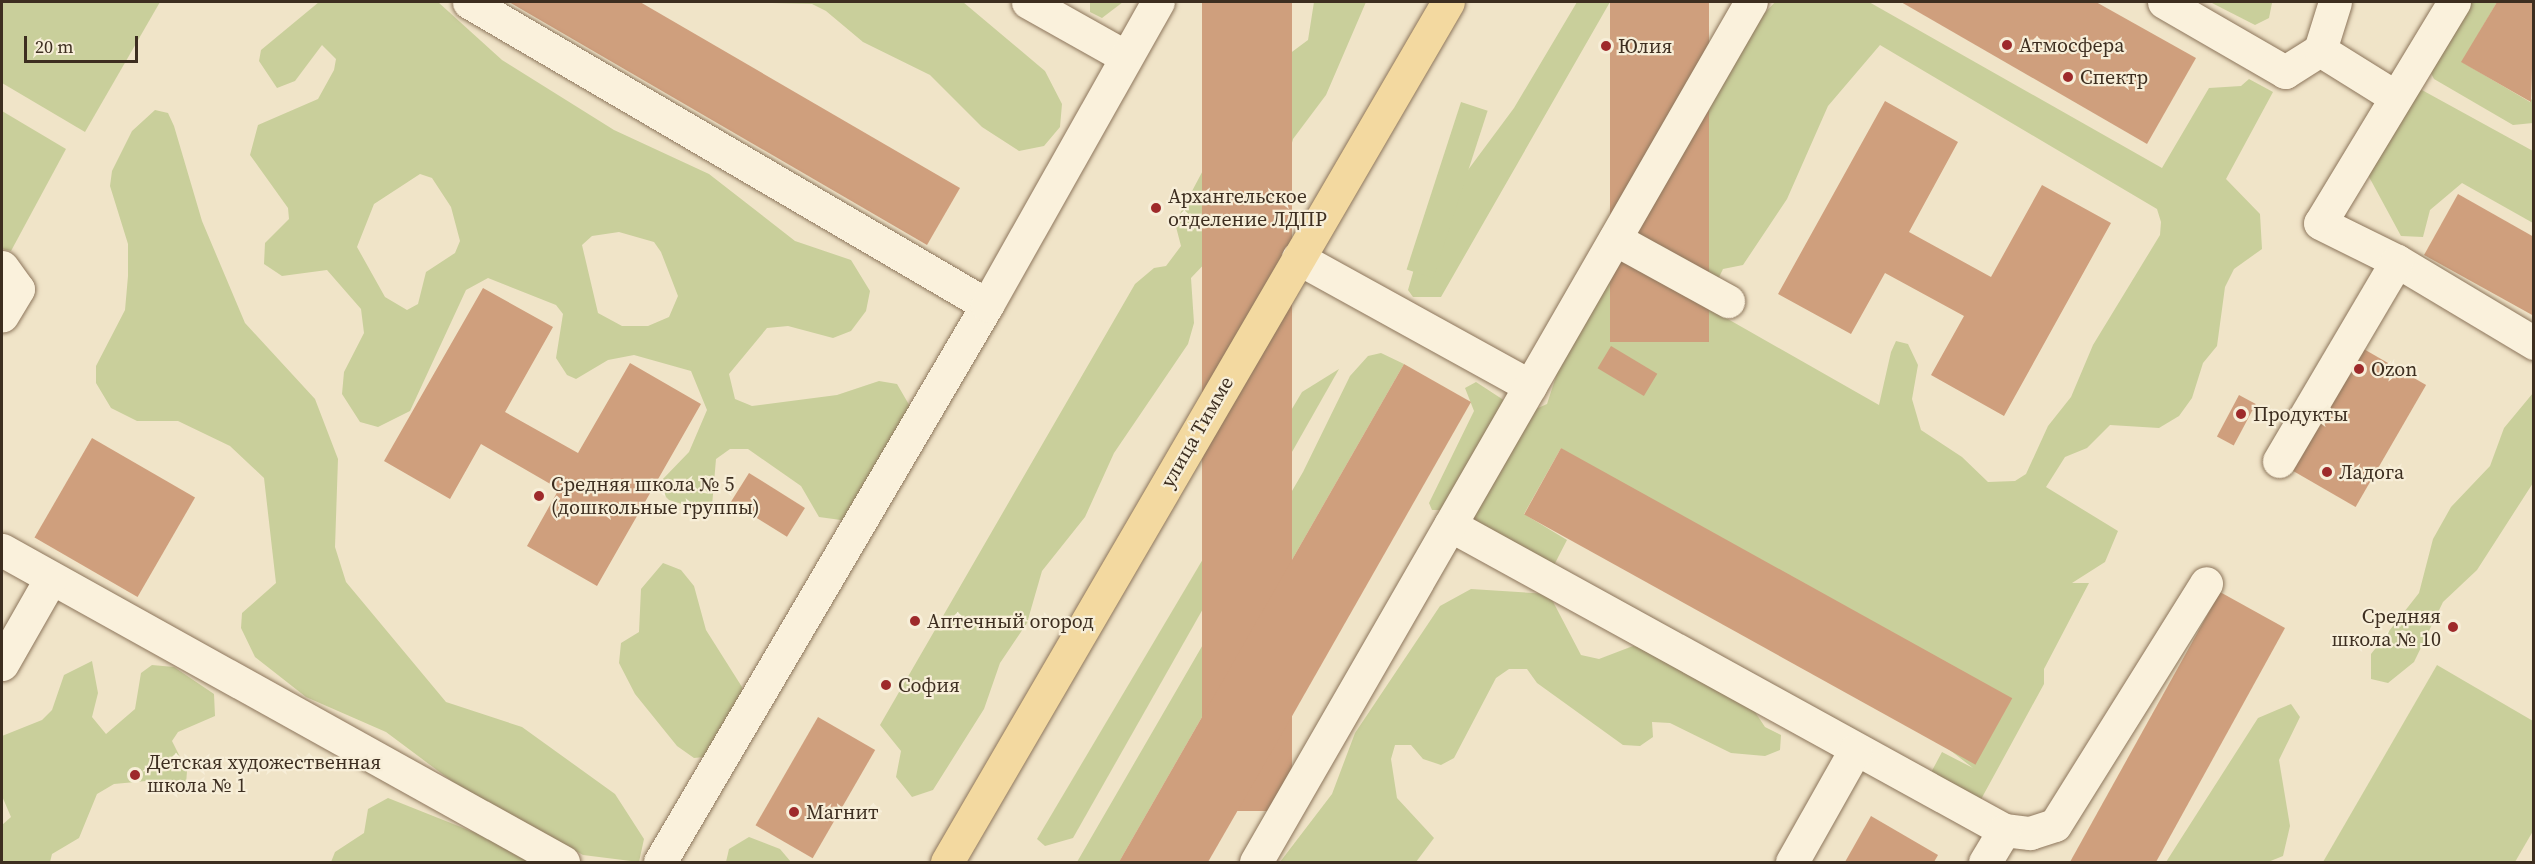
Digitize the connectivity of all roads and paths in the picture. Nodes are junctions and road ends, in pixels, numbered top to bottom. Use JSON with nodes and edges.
{"nodes":[{"id":1,"x":469,"y":2,"type":"edge"},
{"id":2,"x":1028,"y":2,"type":"edge"},
{"id":3,"x":1158,"y":2,"type":"edge"},
{"id":4,"x":1448,"y":2,"type":"edge"},
{"id":5,"x":1751,"y":2,"type":"edge"},
{"id":6,"x":2164,"y":2,"type":"edge"},
{"id":7,"x":2335,"y":2,"type":"edge"},
{"id":8,"x":2454,"y":2,"type":"edge"},
{"id":9,"x":2320,"y":50,"type":"junction"},
{"id":10,"x":1126,"y":57,"type":"junction"},
{"id":11,"x":2394,"y":96,"type":"junction"},
{"id":12,"x":1615,"y":240,"type":"junction"},
{"id":13,"x":1298,"y":258,"type":"junction"},
{"id":14,"x":2397,"y":261,"type":"junction"},
{"id":15,"x":2,"y":267,"type":"edge"},
{"id":16,"x":1728,"y":301,"type":"dead end"},
{"id":17,"x":987,"y":305,"type":"junction"},
{"id":18,"x":2,"y":316,"type":"edge"},
{"id":19,"x":2534,"y":343,"type":"edge"},
{"id":20,"x":1530,"y":386,"type":"junction"},
{"id":21,"x":2279,"y":461,"type":"dead end"},
{"id":22,"x":1450,"y":525,"type":"junction"},
{"id":23,"x":2,"y":550,"type":"edge"},
{"id":24,"x":50,"y":580,"type":"junction"},
{"id":25,"x":2206,"y":583,"type":"dead end"},
{"id":26,"x":2,"y":664,"type":"edge"},
{"id":27,"x":1855,"y":750,"type":"junction"},
{"id":28,"x":2004,"y":830,"type":"junction"},
{"id":29,"x":563,"y":862,"type":"edge"},
{"id":30,"x":660,"y":862,"type":"edge"},
{"id":31,"x":947,"y":862,"type":"edge"},
{"id":32,"x":1256,"y":862,"type":"edge"},
{"id":33,"x":1792,"y":862,"type":"edge"},
{"id":34,"x":1985,"y":862,"type":"edge"}],
"edges":[{"from":1,"to":17,"type":"lane"},
{"from":2,"to":10,"type":"lane"},
{"from":3,"to":10,"type":"lane"},
{"from":4,"to":13,"type":"main road","name":"улица Тимме"},
{"from":5,"to":12,"type":"lane"},
{"from":6,"to":9,"type":"lane"},
{"from":7,"to":9,"type":"lane"},
{"from":8,"to":11,"type":"lane"},
{"from":9,"to":11,"type":"lane"},
{"from":10,"to":17,"type":"lane"},
{"from":11,"to":14,"type":"lane"},
{"from":12,"to":16,"type":"lane"},
{"from":12,"to":20,"type":"lane"},
{"from":13,"to":20,"type":"lane"},
{"from":13,"to":31,"type":"main road","name":"улица Тимме"},
{"from":14,"to":19,"type":"lane"},
{"from":14,"to":21,"type":"lane"},
{"from":15,"to":18,"type":"lane"},
{"from":17,"to":30,"type":"lane"},
{"from":20,"to":22,"type":"lane"},
{"from":22,"to":27,"type":"lane"},
{"from":22,"to":32,"type":"lane"},
{"from":23,"to":24,"type":"lane"},
{"from":24,"to":26,"type":"lane"},
{"from":24,"to":29,"type":"lane"},
{"from":25,"to":28,"type":"lane"},
{"from":27,"to":28,"type":"lane"},
{"from":27,"to":33,"type":"lane"},
{"from":28,"to":34,"type":"lane"}]}
